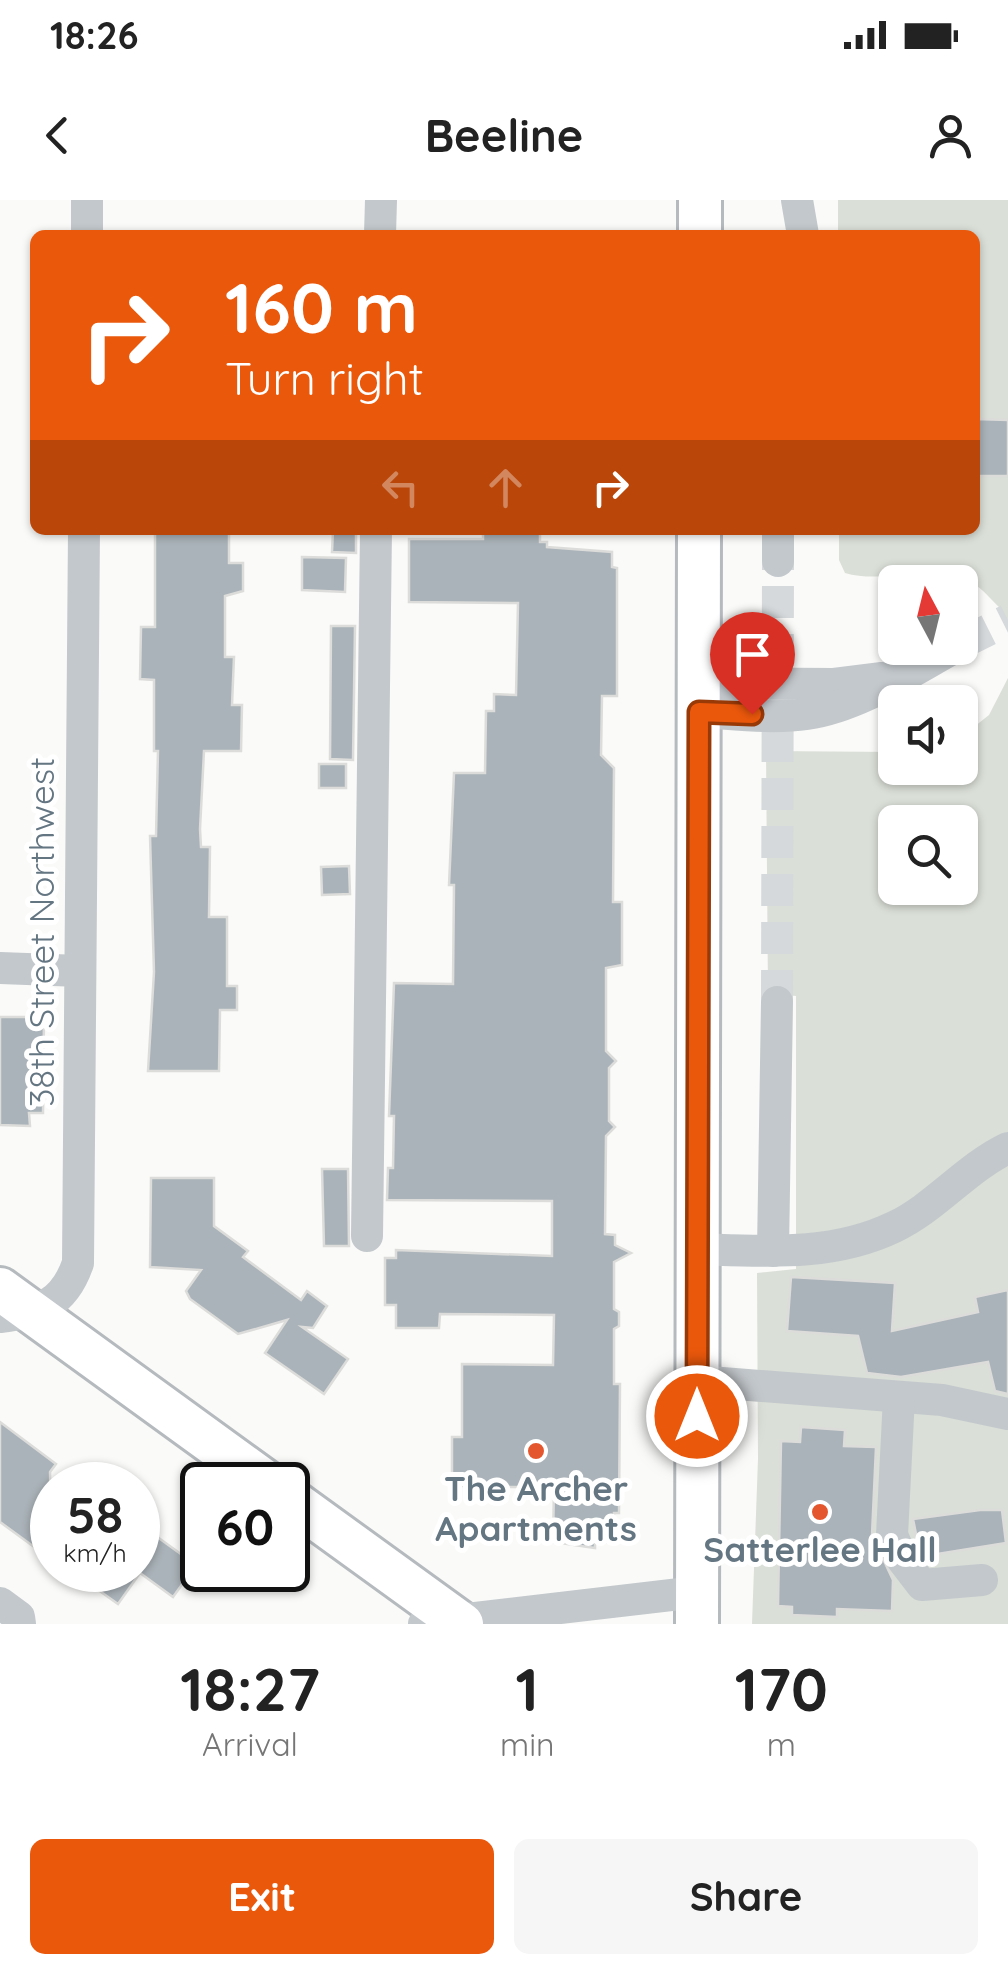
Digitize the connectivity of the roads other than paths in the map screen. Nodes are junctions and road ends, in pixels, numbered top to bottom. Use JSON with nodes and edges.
{"nodes":[{"id":1,"x":88,"y":200,"type":"edge"},
{"id":2,"x":380,"y":200,"type":"edge"},
{"id":3,"x":700,"y":200,"type":"edge"},
{"id":4,"x":797,"y":200,"type":"edge"},
{"id":5,"x":87,"y":230,"type":"edge"},
{"id":6,"x":380,"y":230,"type":"edge"},
{"id":7,"x":700,"y":230,"type":"edge"},
{"id":8,"x":802,"y":230,"type":"edge"},
{"id":9,"x":84,"y":535,"type":"edge"},
{"id":10,"x":376,"y":535,"type":"edge"},
{"id":11,"x":699,"y":535,"type":"edge"},
{"id":12,"x":919,"y":665,"type":"edge"},
{"id":13,"x":699,"y":698,"type":"junction"},
{"id":14,"x":0,"y":968,"type":"edge"},
{"id":15,"x":80,"y":970,"type":"junction"},
{"id":16,"x":777,"y":1002,"type":"tunnel mouth"},
{"id":17,"x":1008,"y":1148,"type":"edge"},
{"id":18,"x":366,"y":1236,"type":"dead end"},
{"id":19,"x":697,"y":1250,"type":"junction"},
{"id":20,"x":773,"y":1251,"type":"junction"},
{"id":21,"x":11,"y":1306,"type":"edge"},
{"id":22,"x":697,"y":1381,"type":"junction"},
{"id":23,"x":900,"y":1397,"type":"junction"},
{"id":24,"x":1008,"y":1414,"type":"edge"},
{"id":25,"x":237,"y":1462,"type":"edge"},
{"id":26,"x":310,"y":1515,"type":"edge"},
{"id":27,"x":982,"y":1580,"type":"dead end"},
{"id":28,"x":0,"y":1604,"type":"edge"},
{"id":29,"x":696,"y":1608,"type":"edge"},
{"id":30,"x":447,"y":1623,"type":"edge"},
{"id":31,"x":20,"y":1624,"type":"edge"}],
"edges":[{"from":1,"to":5,"type":"street"},
{"from":2,"to":6,"type":"street"},
{"from":3,"to":7,"type":"main road"},
{"from":4,"to":8,"type":"street"},
{"from":9,"to":15,"type":"street","name":"38th Street Northwest"},
{"from":10,"to":18,"type":"street"},
{"from":11,"to":13,"type":"main road"},
{"from":12,"to":13,"type":"street"},
{"from":13,"to":19,"type":"main road"},
{"from":14,"to":15,"type":"street"},
{"from":15,"to":21,"type":"street","name":"38th Street Northwest"},
{"from":16,"to":20,"type":"street"},
{"from":17,"to":20,"type":"street"},
{"from":19,"to":20,"type":"street"},
{"from":19,"to":22,"type":"main road"},
{"from":21,"to":25,"type":"main road"},
{"from":22,"to":23,"type":"street"},
{"from":22,"to":29,"type":"main road"},
{"from":23,"to":24,"type":"street"},
{"from":23,"to":27,"type":"street"},
{"from":26,"to":30,"type":"main road"},
{"from":28,"to":31,"type":"street"},
{"from":29,"to":30,"type":"street"}]}
